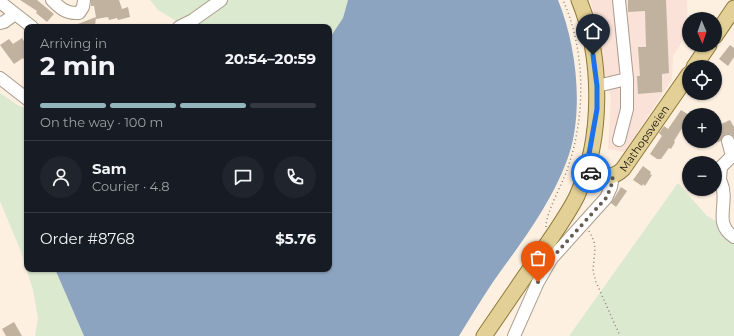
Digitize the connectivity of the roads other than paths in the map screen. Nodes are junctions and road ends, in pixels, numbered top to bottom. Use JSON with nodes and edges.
{"nodes":[{"id":1,"x":52,"y":0,"type":"edge"},
{"id":2,"x":84,"y":0,"type":"edge"},
{"id":3,"x":221,"y":0,"type":"edge"},
{"id":4,"x":579,"y":0,"type":"edge"},
{"id":5,"x":619,"y":0,"type":"edge"},
{"id":6,"x":0,"y":2,"type":"edge"},
{"id":7,"x":734,"y":8,"type":"edge"},
{"id":8,"x":15,"y":14,"type":"junction"},
{"id":9,"x":0,"y":23,"type":"edge"},
{"id":10,"x":28,"y":24,"type":"edge"},
{"id":11,"x":185,"y":24,"type":"edge"},
{"id":12,"x":722,"y":26,"type":"edge"},
{"id":13,"x":0,"y":78,"type":"edge"},
{"id":14,"x":627,"y":79,"type":"junction"},
{"id":15,"x":682,"y":84,"type":"edge"},
{"id":16,"x":597,"y":86,"type":"junction"},
{"id":17,"x":24,"y":97,"type":"edge"},
{"id":18,"x":619,"y":140,"type":"dead end"},
{"id":19,"x":728,"y":141,"type":"dead end"},
{"id":20,"x":733,"y":156,"type":"edge"},
{"id":21,"x":586,"y":171,"type":"junction"},
{"id":22,"x":613,"y":176,"type":"junction"},
{"id":23,"x":729,"y":205,"type":"edge"},
{"id":24,"x":734,"y":237,"type":"edge"},
{"id":25,"x":484,"y":336,"type":"edge"},
{"id":26,"x":514,"y":336,"type":"edge"}],
"edges":[{"from":1,"to":2,"type":"street"},
{"from":3,"to":11,"type":"street"},
{"from":4,"to":16,"type":"main road"},
{"from":5,"to":14,"type":"street"},
{"from":6,"to":8,"type":"street"},
{"from":7,"to":12,"type":"main road"},
{"from":8,"to":9,"type":"street"},
{"from":8,"to":10,"type":"street"},
{"from":13,"to":17,"type":"street"},
{"from":14,"to":16,"type":"street"},
{"from":14,"to":18,"type":"street"},
{"from":15,"to":22,"type":"main road","name":"Mathopsveien"},
{"from":16,"to":21,"type":"main road"},
{"from":19,"to":20,"type":"street"},
{"from":20,"to":23,"type":"street"},
{"from":21,"to":22,"type":"main road","name":"Mathopsveien"},
{"from":21,"to":25,"type":"main road"},
{"from":22,"to":26,"type":"street"},
{"from":23,"to":24,"type":"street"}]}
